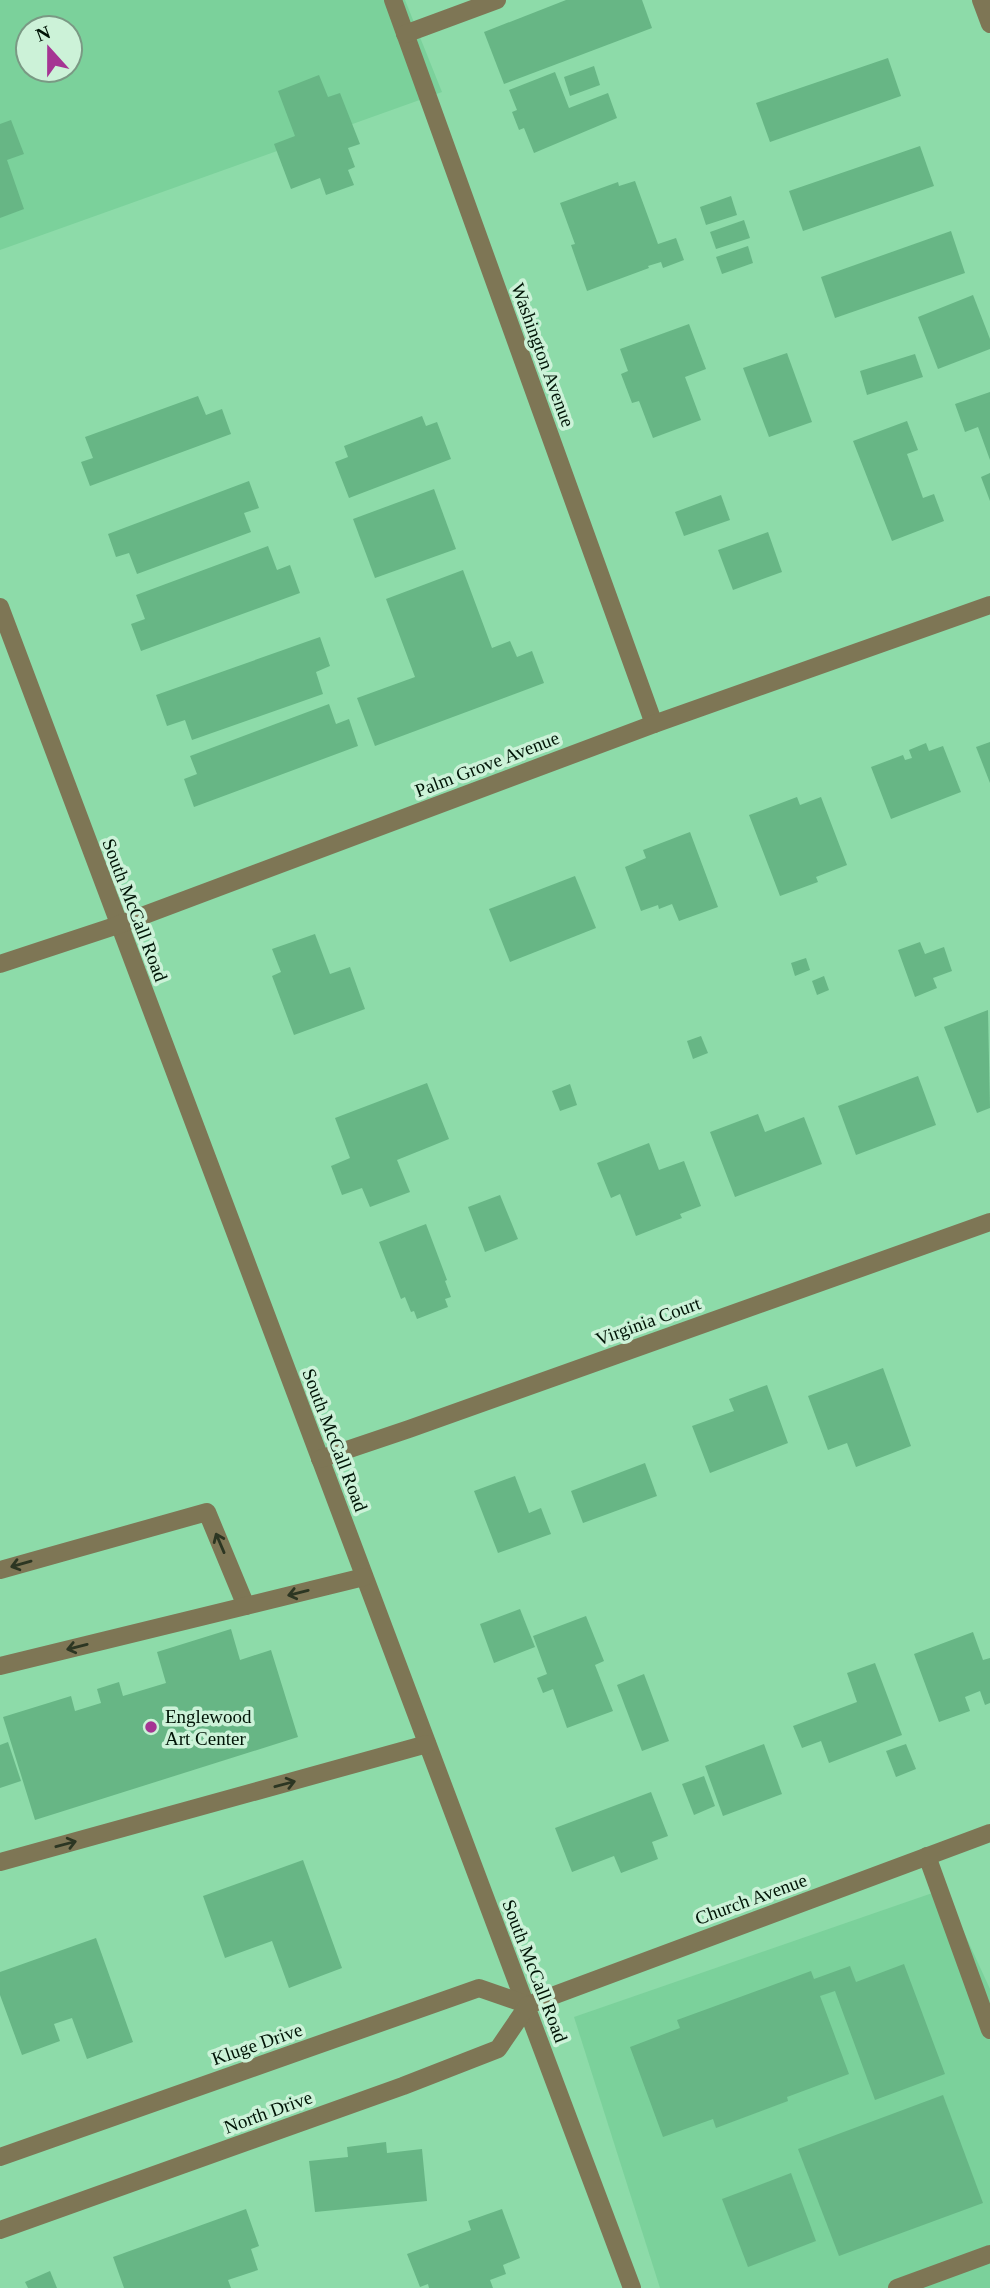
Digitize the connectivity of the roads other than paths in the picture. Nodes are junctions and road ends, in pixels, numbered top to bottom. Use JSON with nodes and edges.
{"nodes":[{"id":1,"x":393,"y":0,"type":"edge"},
{"id":2,"x":497,"y":0,"type":"edge"},
{"id":3,"x":981,"y":0,"type":"edge"},
{"id":4,"x":990,"y":24,"type":"edge"},
{"id":5,"x":405,"y":34,"type":"junction"},
{"id":6,"x":990,"y":605,"type":"edge"},
{"id":7,"x":0,"y":607,"type":"edge"},
{"id":8,"x":654,"y":724,"type":"junction"},
{"id":9,"x":118,"y":925,"type":"junction"},
{"id":10,"x":0,"y":964,"type":"edge"},
{"id":11,"x":990,"y":1222,"type":"edge"},
{"id":12,"x":320,"y":1458,"type":"junction"},
{"id":13,"x":0,"y":1570,"type":"edge"},
{"id":14,"x":364,"y":1577,"type":"junction"},
{"id":15,"x":246,"y":1606,"type":"junction"},
{"id":16,"x":0,"y":1666,"type":"edge"},
{"id":17,"x":427,"y":1744,"type":"junction"},
{"id":18,"x":990,"y":1833,"type":"edge"},
{"id":19,"x":927,"y":1856,"type":"junction"},
{"id":20,"x":0,"y":1862,"type":"edge"},
{"id":21,"x":528,"y":2005,"type":"junction"},
{"id":22,"x":990,"y":2030,"type":"edge"},
{"id":23,"x":0,"y":2157,"type":"edge"},
{"id":24,"x":0,"y":2230,"type":"edge"},
{"id":25,"x":990,"y":2254,"type":"edge"},
{"id":26,"x":632,"y":2288,"type":"edge"},
{"id":27,"x":897,"y":2288,"type":"edge"}],
"edges":[{"from":1,"to":5,"type":"street","name":"Washington Avenue"},
{"from":2,"to":5,"type":"street"},
{"from":3,"to":4,"type":"street"},
{"from":5,"to":8,"type":"street","name":"Washington Avenue"},
{"from":6,"to":8,"type":"street","name":"Palm Grove Avenue"},
{"from":7,"to":9,"type":"street","name":"South McCall Road"},
{"from":8,"to":9,"type":"street","name":"Palm Grove Avenue"},
{"from":9,"to":10,"type":"street","name":"Palm Grove Avenue"},
{"from":9,"to":12,"type":"street","name":"South McCall Road"},
{"from":11,"to":12,"type":"street","name":"Virginia Court"},
{"from":12,"to":14,"type":"street","name":"South McCall Road"},
{"from":15,"to":13,"type":"street","one_way":true},
{"from":14,"to":15,"type":"street","one_way":true},
{"from":14,"to":17,"type":"street","name":"South McCall Road"},
{"from":15,"to":16,"type":"street","one_way":true},
{"from":20,"to":17,"type":"street","one_way":true},
{"from":17,"to":21,"type":"street","name":"South McCall Road"},
{"from":18,"to":19,"type":"street","name":"Church Avenue"},
{"from":19,"to":21,"type":"street","name":"Church Avenue"},
{"from":19,"to":22,"type":"street"},
{"from":21,"to":23,"type":"street","name":"Kluge Drive"},
{"from":21,"to":24,"type":"street","name":"North Drive"},
{"from":21,"to":26,"type":"street","name":"South McCall Road"},
{"from":25,"to":27,"type":"street"}]}
